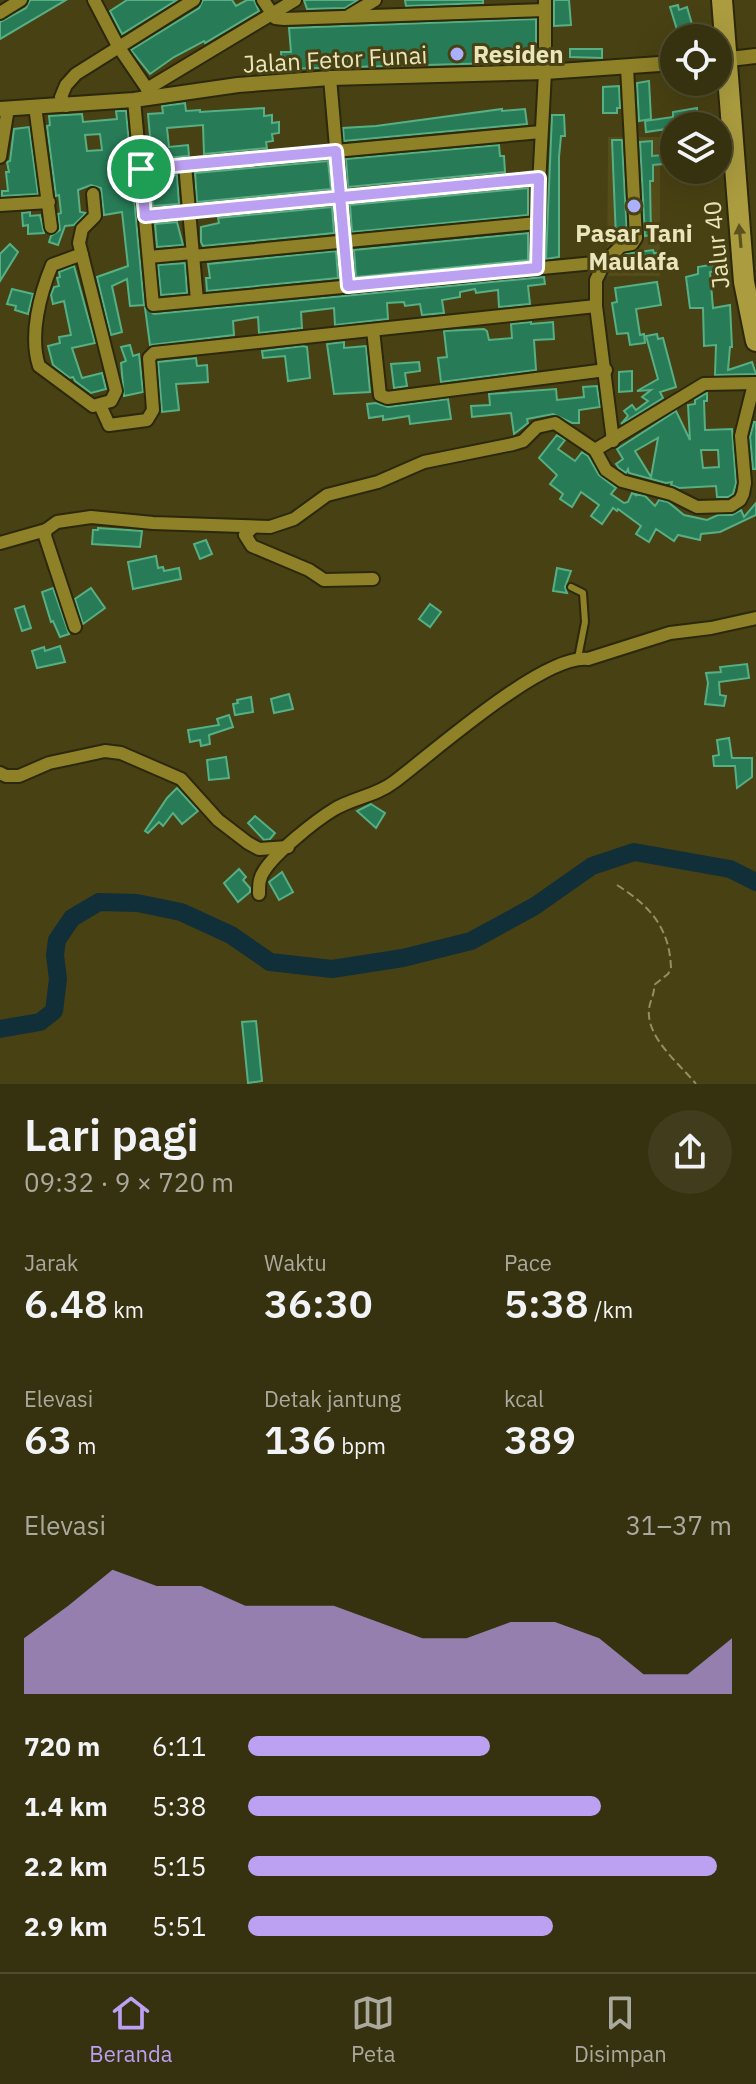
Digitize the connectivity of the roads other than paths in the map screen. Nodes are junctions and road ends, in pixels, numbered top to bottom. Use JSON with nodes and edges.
{"nodes":[{"id":1,"x":194,"y":0,"type":"edge"},
{"id":2,"x":263,"y":0,"type":"edge"},
{"id":3,"x":295,"y":0,"type":"edge"},
{"id":4,"x":375,"y":0,"type":"edge"},
{"id":5,"x":722,"y":0,"type":"edge"},
{"id":6,"x":16,"y":1,"type":"edge"},
{"id":7,"x":99,"y":2,"type":"edge"},
{"id":8,"x":545,"y":5,"type":"edge"},
{"id":9,"x":0,"y":13,"type":"edge"},
{"id":10,"x":272,"y":14,"type":"junction"},
{"id":11,"x":348,"y":17,"type":"junction"},
{"id":12,"x":722,"y":24,"type":"edge"},
{"id":13,"x":118,"y":46,"type":"junction"},
{"id":14,"x":756,"y":56,"type":"edge"},
{"id":15,"x":732,"y":59,"type":"edge"},
{"id":16,"x":660,"y":64,"type":"edge"},
{"id":17,"x":627,"y":67,"type":"junction"},
{"id":18,"x":545,"y":72,"type":"junction"},
{"id":19,"x":330,"y":78,"type":"junction"},
{"id":20,"x":150,"y":94,"type":"junction"},
{"id":21,"x":726,"y":96,"type":"edge"},
{"id":22,"x":134,"y":100,"type":"junction"},
{"id":23,"x":35,"y":106,"type":"junction"},
{"id":24,"x":66,"y":106,"type":"junction"},
{"id":25,"x":4,"y":108,"type":"edge"},
{"id":26,"x":541,"y":132,"type":"junction"},
{"id":27,"x":336,"y":151,"type":"junction"},
{"id":28,"x":0,"y":157,"type":"edge"},
{"id":29,"x":185,"y":165,"type":"junction"},
{"id":30,"x":141,"y":169,"type":"junction"},
{"id":31,"x":539,"y":178,"type":"junction"},
{"id":32,"x":93,"y":194,"type":"dead end"},
{"id":33,"x":340,"y":197,"type":"junction"},
{"id":34,"x":49,"y":202,"type":"junction"},
{"id":35,"x":0,"y":205,"type":"edge"},
{"id":36,"x":189,"y":212,"type":"junction"},
{"id":37,"x":145,"y":216,"type":"junction"},
{"id":38,"x":537,"y":223,"type":"junction"},
{"id":39,"x":51,"y":227,"type":"dead end"},
{"id":40,"x":344,"y":241,"type":"junction"},
{"id":41,"x":82,"y":254,"type":"junction"},
{"id":42,"x":192,"y":254,"type":"junction"},
{"id":43,"x":149,"y":257,"type":"junction"},
{"id":44,"x":605,"y":262,"type":"junction"},
{"id":45,"x":537,"y":268,"type":"junction"},
{"id":46,"x":348,"y":286,"type":"junction"},
{"id":47,"x":197,"y":300,"type":"junction"},
{"id":48,"x":596,"y":306,"type":"junction"},
{"id":49,"x":373,"y":330,"type":"junction"},
{"id":50,"x":756,"y":341,"type":"edge"},
{"id":51,"x":606,"y":370,"type":"junction"},
{"id":52,"x":755,"y":384,"type":"edge"},
{"id":53,"x":100,"y":405,"type":"junction"},
{"id":54,"x":613,"y":441,"type":"junction"},
{"id":55,"x":595,"y":450,"type":"junction"},
{"id":56,"x":252,"y":528,"type":"junction"},
{"id":57,"x":46,"y":530,"type":"junction"},
{"id":58,"x":0,"y":543,"type":"edge"},
{"id":59,"x":373,"y":579,"type":"dead end"},
{"id":60,"x":571,"y":587,"type":"dead end"},
{"id":61,"x":756,"y":618,"type":"edge"},
{"id":62,"x":75,"y":627,"type":"dead end"},
{"id":63,"x":578,"y":658,"type":"junction"},
{"id":64,"x":0,"y":773,"type":"edge"},
{"id":65,"x":288,"y":847,"type":"junction"},
{"id":66,"x":259,"y":894,"type":"dead end"}],
"edges":[{"from":1,"to":13,"type":"street"},
{"from":2,"to":10,"type":"street"},
{"from":3,"to":10,"type":"street"},
{"from":4,"to":11,"type":"street"},
{"from":5,"to":12,"type":"highway","name":"Jalur 40"},
{"from":6,"to":9,"type":"street"},
{"from":7,"to":13,"type":"street"},
{"from":8,"to":11,"type":"street"},
{"from":8,"to":18,"type":"street"},
{"from":10,"to":11,"type":"street"},
{"from":10,"to":20,"type":"street"},
{"from":13,"to":20,"type":"street"},
{"from":13,"to":24,"type":"street"},
{"from":14,"to":15,"type":"street"},
{"from":16,"to":17,"type":"street","name":"Jalan Fetor Funai"},
{"from":17,"to":18,"type":"street","name":"Jalan Fetor Funai"},
{"from":17,"to":44,"type":"street"},
{"from":18,"to":19,"type":"street","name":"Jalan Fetor Funai"},
{"from":18,"to":26,"type":"street"},
{"from":19,"to":20,"type":"street","name":"Jalan Fetor Funai"},
{"from":19,"to":27,"type":"street"},
{"from":20,"to":22,"type":"street","name":"Jalan Fetor Funai"},
{"from":50,"to":21,"type":"highway","name":"Jalur 40","one_way":true},
{"from":22,"to":24,"type":"street","name":"Jalan Fetor Funai"},
{"from":22,"to":30,"type":"street"},
{"from":23,"to":24,"type":"street","name":"Jalan Fetor Funai"},
{"from":23,"to":25,"type":"street","name":"Jalan Fetor Funai"},
{"from":23,"to":34,"type":"street"},
{"from":25,"to":28,"type":"street"},
{"from":26,"to":27,"type":"street"},
{"from":26,"to":31,"type":"street"},
{"from":27,"to":29,"type":"street"},
{"from":27,"to":33,"type":"street"},
{"from":29,"to":30,"type":"street"},
{"from":29,"to":36,"type":"street"},
{"from":30,"to":37,"type":"street"},
{"from":31,"to":33,"type":"street"},
{"from":31,"to":38,"type":"street"},
{"from":32,"to":41,"type":"street"},
{"from":33,"to":36,"type":"street"},
{"from":33,"to":40,"type":"street"},
{"from":34,"to":35,"type":"street"},
{"from":34,"to":39,"type":"street"},
{"from":36,"to":37,"type":"street"},
{"from":36,"to":42,"type":"street"},
{"from":37,"to":43,"type":"street"},
{"from":38,"to":40,"type":"street"},
{"from":38,"to":45,"type":"street"},
{"from":40,"to":42,"type":"street"},
{"from":40,"to":46,"type":"street"},
{"from":41,"to":53,"type":"street"},
{"from":41,"to":53,"type":"street"},
{"from":42,"to":43,"type":"street"},
{"from":42,"to":47,"type":"street"},
{"from":43,"to":47,"type":"street"},
{"from":44,"to":45,"type":"street"},
{"from":44,"to":48,"type":"street"},
{"from":45,"to":46,"type":"street"},
{"from":46,"to":47,"type":"street"},
{"from":48,"to":49,"type":"street"},
{"from":48,"to":51,"type":"street"},
{"from":49,"to":51,"type":"street"},
{"from":49,"to":53,"type":"street"},
{"from":51,"to":54,"type":"street"},
{"from":52,"to":54,"type":"street"},
{"from":52,"to":55,"type":"street"},
{"from":54,"to":55,"type":"street"},
{"from":55,"to":56,"type":"street"},
{"from":56,"to":57,"type":"street"},
{"from":56,"to":59,"type":"street"},
{"from":57,"to":58,"type":"street"},
{"from":57,"to":62,"type":"street"},
{"from":60,"to":63,"type":"lane"},
{"from":61,"to":63,"type":"street"},
{"from":63,"to":65,"type":"street"},
{"from":64,"to":65,"type":"street"},
{"from":65,"to":66,"type":"street"}]}
